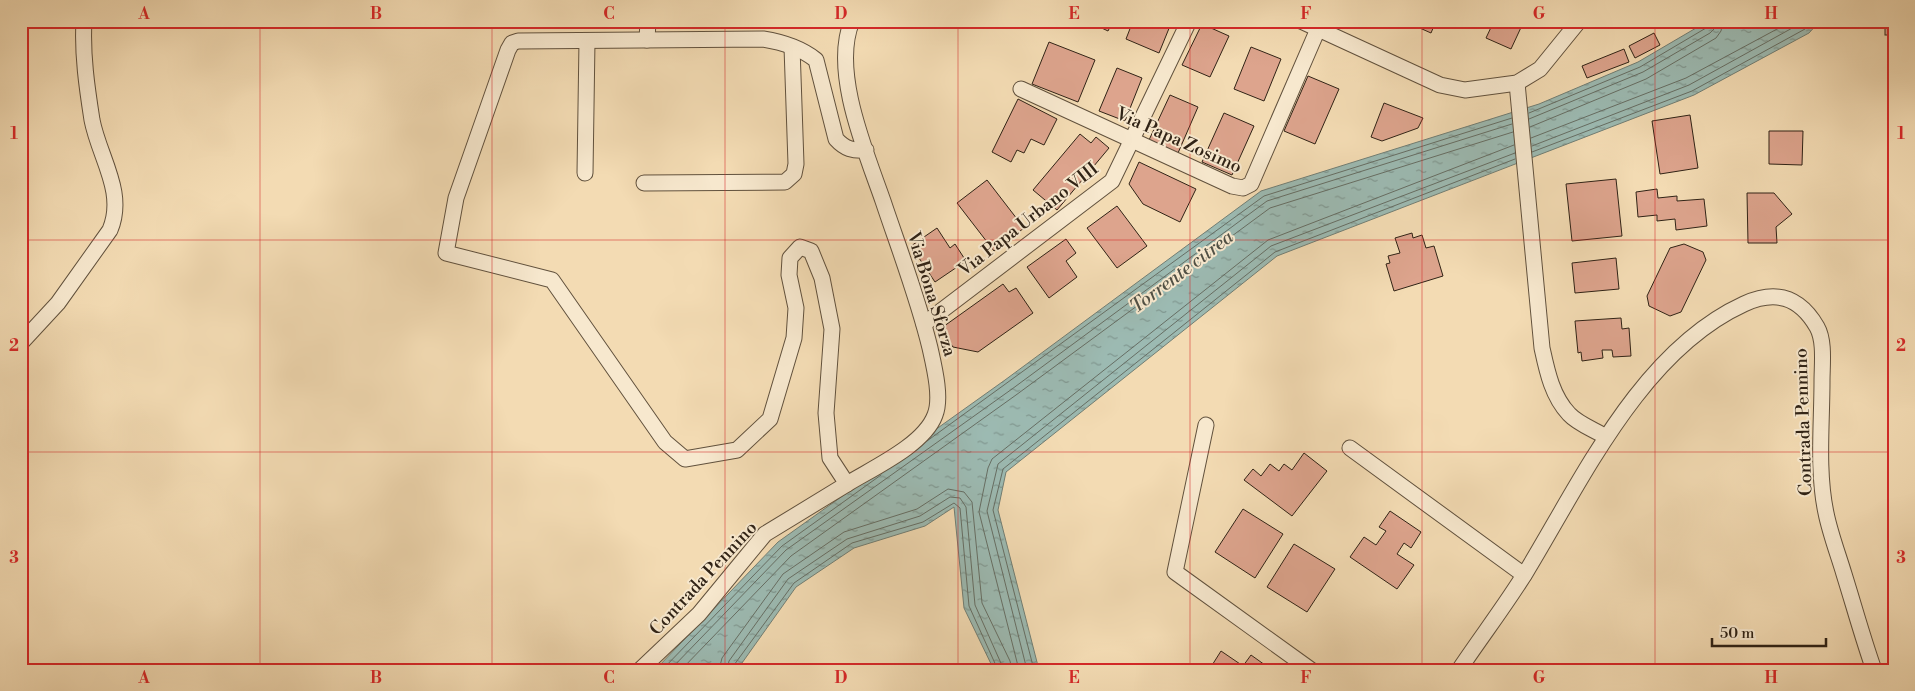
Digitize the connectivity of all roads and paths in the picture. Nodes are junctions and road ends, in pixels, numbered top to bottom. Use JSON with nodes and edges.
{"nodes":[{"id":1,"x":84,"y":21,"type":"edge"},
{"id":2,"x":648,"y":21,"type":"edge"},
{"id":3,"x":852,"y":21,"type":"edge"},
{"id":4,"x":1189,"y":21,"type":"edge"},
{"id":5,"x":1301,"y":21,"type":"edge"},
{"id":6,"x":1579,"y":21,"type":"edge"},
{"id":7,"x":1318,"y":29,"type":"junction"},
{"id":8,"x":647,"y":40,"type":"junction"},
{"id":9,"x":588,"y":41,"type":"junction"},
{"id":10,"x":792,"y":47,"type":"junction"},
{"id":11,"x":1517,"y":83,"type":"junction"},
{"id":12,"x":1021,"y":89,"type":"dead end"},
{"id":13,"x":1132,"y":141,"type":"junction"},
{"id":14,"x":866,"y":150,"type":"junction"},
{"id":15,"x":585,"y":173,"type":"dead end"},
{"id":16,"x":644,"y":183,"type":"dead end"},
{"id":17,"x":924,"y":324,"type":"junction"},
{"id":18,"x":21,"y":343,"type":"edge"},
{"id":19,"x":1206,"y":425,"type":"dead end"},
{"id":20,"x":1606,"y":437,"type":"junction"},
{"id":21,"x":1350,"y":448,"type":"dead end"},
{"id":22,"x":847,"y":484,"type":"junction"},
{"id":23,"x":1524,"y":575,"type":"junction"},
{"id":24,"x":640,"y":670,"type":"edge"},
{"id":25,"x":1311,"y":670,"type":"edge"},
{"id":26,"x":1459,"y":670,"type":"edge"},
{"id":27,"x":1874,"y":670,"type":"edge"}],
"edges":[{"from":1,"to":18,"type":"street"},
{"from":2,"to":8,"type":"street"},
{"from":3,"to":14,"type":"street","name":"Via Bona Sforza"},
{"from":4,"to":13,"type":"street","name":"Via Papa Urbano VIII"},
{"from":5,"to":7,"type":"street"},
{"from":6,"to":11,"type":"street"},
{"from":7,"to":11,"type":"street"},
{"from":7,"to":13,"type":"street","name":"Via Papa Zosimo"},
{"from":8,"to":9,"type":"street"},
{"from":8,"to":10,"type":"street"},
{"from":9,"to":15,"type":"street"},
{"from":9,"to":22,"type":"street"},
{"from":10,"to":14,"type":"street"},
{"from":10,"to":16,"type":"street"},
{"from":11,"to":20,"type":"street"},
{"from":12,"to":13,"type":"street","name":"Via Papa Zosimo"},
{"from":13,"to":17,"type":"street","name":"Via Papa Urbano VIII"},
{"from":14,"to":17,"type":"street","name":"Via Bona Sforza"},
{"from":17,"to":22,"type":"street","name":"Via Bona Sforza"},
{"from":19,"to":25,"type":"street"},
{"from":20,"to":23,"type":"street","name":"Contrada Pennino"},
{"from":20,"to":27,"type":"street","name":"Contrada Pennino"},
{"from":21,"to":23,"type":"street"},
{"from":22,"to":24,"type":"street","name":"Contrada Pennino"},
{"from":23,"to":26,"type":"street","name":"Contrada Pennino"}]}
